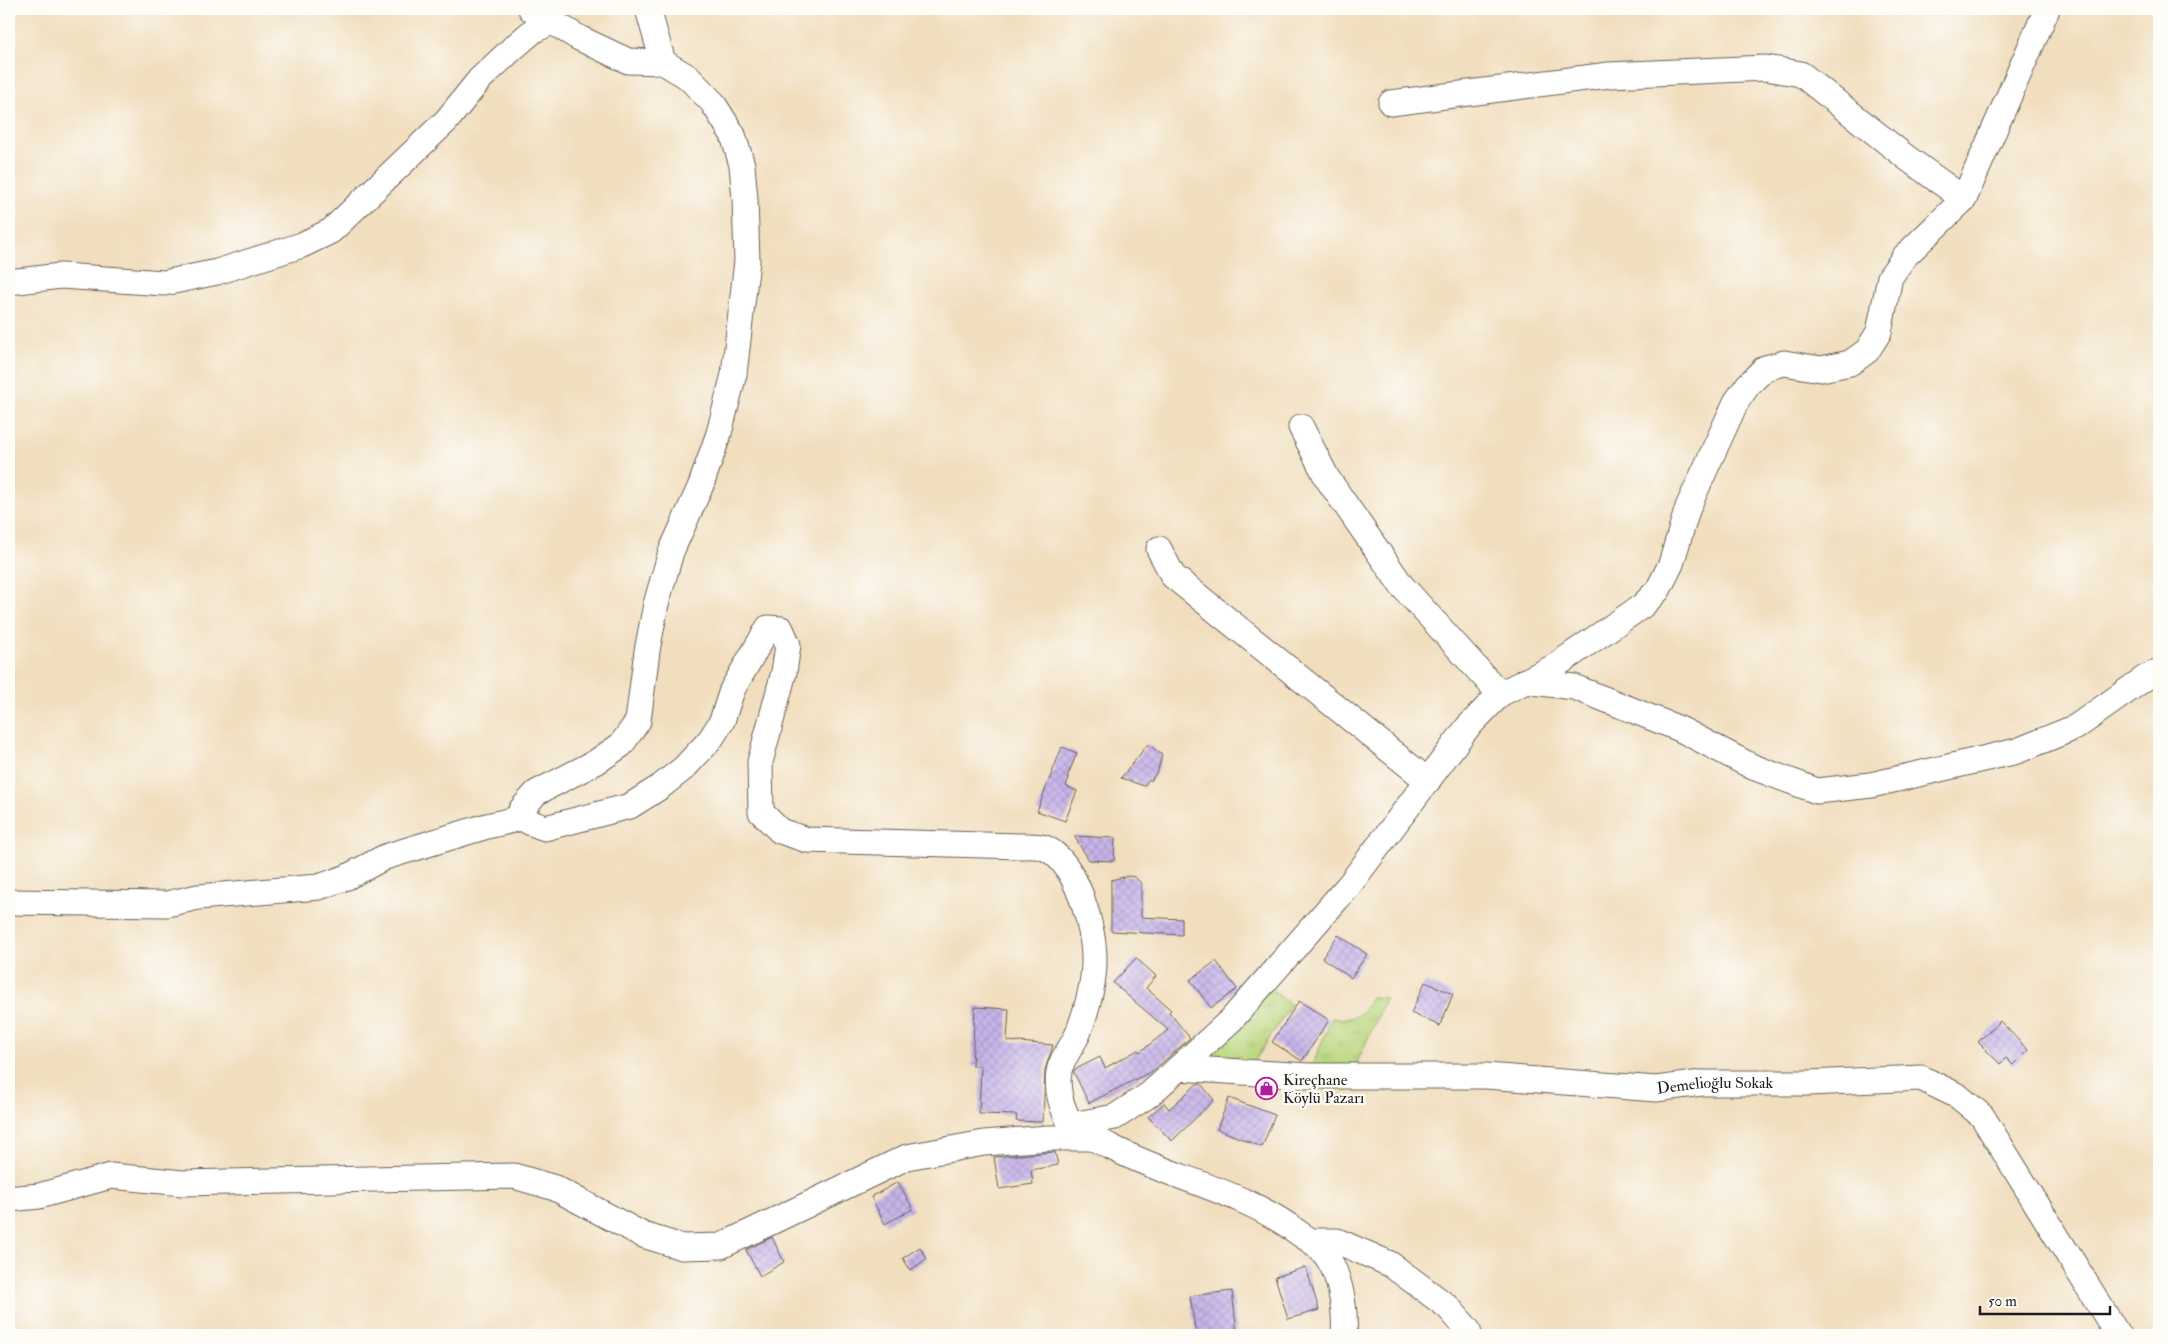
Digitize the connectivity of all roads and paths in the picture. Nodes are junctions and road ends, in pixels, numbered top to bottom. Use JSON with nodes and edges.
{"nodes":[{"id":1,"x":531,"y":9,"type":"edge"},
{"id":2,"x":648,"y":9,"type":"edge"},
{"id":3,"x":2047,"y":9,"type":"edge"},
{"id":4,"x":552,"y":22,"type":"junction"},
{"id":5,"x":664,"y":62,"type":"junction"},
{"id":6,"x":1391,"y":103,"type":"dead end"},
{"id":7,"x":1964,"y":199,"type":"junction"},
{"id":8,"x":9,"y":282,"type":"edge"},
{"id":9,"x":1301,"y":427,"type":"dead end"},
{"id":10,"x":1159,"y":549,"type":"dead end"},
{"id":11,"x":2159,"y":671,"type":"edge"},
{"id":12,"x":1525,"y":681,"type":"junction"},
{"id":13,"x":1500,"y":694,"type":"junction"},
{"id":14,"x":1428,"y":781,"type":"junction"},
{"id":15,"x":526,"y":817,"type":"junction"},
{"id":16,"x":9,"y":902,"type":"edge"},
{"id":17,"x":1178,"y":1068,"type":"junction"},
{"id":18,"x":1071,"y":1125,"type":"junction"},
{"id":19,"x":1093,"y":1138,"type":"junction"},
{"id":20,"x":9,"y":1199,"type":"edge"},
{"id":21,"x":1310,"y":1241,"type":"junction"},
{"id":22,"x":1344,"y":1335,"type":"edge"},
{"id":23,"x":1468,"y":1335,"type":"edge"},
{"id":24,"x":2118,"y":1335,"type":"edge"}],
"edges":[{"from":1,"to":4,"type":"street"},
{"from":2,"to":5,"type":"street"},
{"from":3,"to":7,"type":"street"},
{"from":4,"to":5,"type":"street"},
{"from":4,"to":8,"type":"street"},
{"from":5,"to":15,"type":"street"},
{"from":6,"to":7,"type":"street"},
{"from":7,"to":12,"type":"street"},
{"from":9,"to":13,"type":"street"},
{"from":10,"to":14,"type":"street"},
{"from":11,"to":12,"type":"street"},
{"from":12,"to":13,"type":"street"},
{"from":13,"to":14,"type":"street"},
{"from":14,"to":17,"type":"street"},
{"from":15,"to":16,"type":"street"},
{"from":15,"to":18,"type":"street"},
{"from":17,"to":18,"type":"street"},
{"from":17,"to":24,"type":"street","name":"Demelioğlu Sokak"},
{"from":18,"to":19,"type":"street"},
{"from":19,"to":20,"type":"street"},
{"from":19,"to":21,"type":"street"},
{"from":21,"to":22,"type":"street"},
{"from":21,"to":23,"type":"street"}]}
